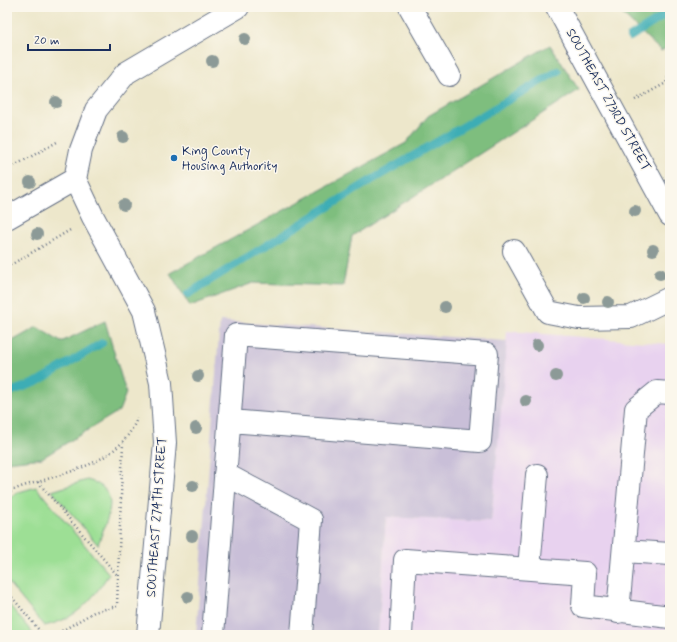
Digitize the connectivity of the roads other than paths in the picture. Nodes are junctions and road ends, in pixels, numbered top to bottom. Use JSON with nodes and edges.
{"nodes":[{"id":1,"x":238,"y":7,"type":"edge"},
{"id":2,"x":410,"y":7,"type":"edge"},
{"id":3,"x":557,"y":7,"type":"edge"},
{"id":4,"x":449,"y":75,"type":"dead end"},
{"id":5,"x":75,"y":179,"type":"junction"},
{"id":6,"x":670,"y":215,"type":"edge"},
{"id":7,"x":7,"y":218,"type":"edge"},
{"id":8,"x":514,"y":251,"type":"dead end"},
{"id":9,"x":670,"y":298,"type":"edge"},
{"id":10,"x":670,"y":393,"type":"edge"},
{"id":11,"x":230,"y":421,"type":"junction"},
{"id":12,"x":226,"y":474,"type":"junction"},
{"id":13,"x":537,"y":475,"type":"dead end"},
{"id":14,"x":624,"y":551,"type":"junction"},
{"id":15,"x":670,"y":554,"type":"edge"},
{"id":16,"x":529,"y":569,"type":"junction"},
{"id":17,"x":618,"y":612,"type":"junction"},
{"id":18,"x":670,"y":617,"type":"edge"},
{"id":19,"x":148,"y":635,"type":"edge"},
{"id":20,"x":213,"y":635,"type":"edge"},
{"id":21,"x":302,"y":635,"type":"edge"},
{"id":22,"x":401,"y":635,"type":"edge"}],
"edges":[{"from":1,"to":5,"type":"street"},
{"from":2,"to":4,"type":"street"},
{"from":3,"to":6,"type":"street","name":"SOUTHEAST 273RD STREET"},
{"from":5,"to":7,"type":"street"},
{"from":5,"to":19,"type":"street","name":"SOUTHEAST 274TH STREET"},
{"from":8,"to":9,"type":"street"},
{"from":10,"to":14,"type":"street"},
{"from":11,"to":11,"type":"street"},
{"from":11,"to":12,"type":"street"},
{"from":12,"to":20,"type":"street"},
{"from":12,"to":21,"type":"street"},
{"from":13,"to":16,"type":"street"},
{"from":14,"to":15,"type":"street"},
{"from":14,"to":17,"type":"street"},
{"from":16,"to":17,"type":"street"},
{"from":16,"to":22,"type":"street"},
{"from":17,"to":18,"type":"street"}]}
